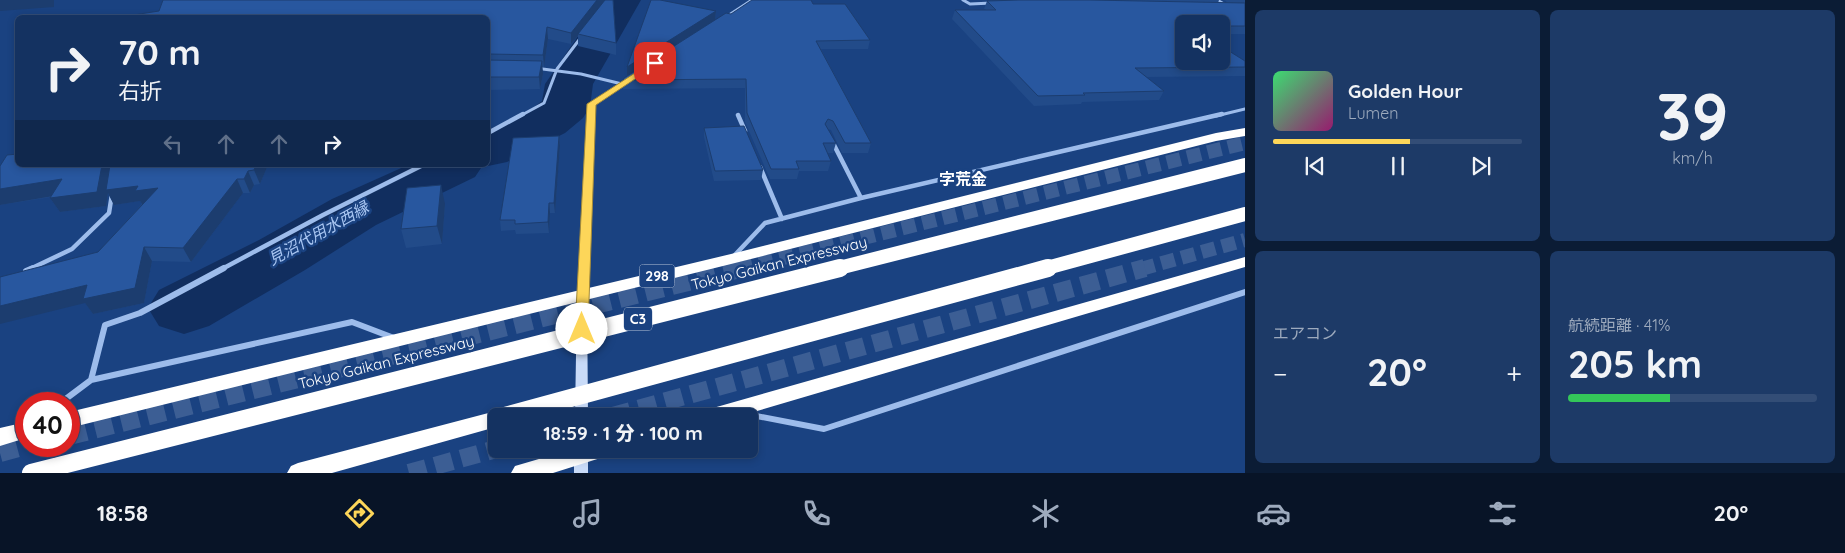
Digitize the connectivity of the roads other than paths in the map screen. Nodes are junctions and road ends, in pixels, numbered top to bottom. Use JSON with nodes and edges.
{"nodes":[{"id":1,"x":752,"y":0,"type":"edge"},
{"id":2,"x":963,"y":0,"type":"edge"},
{"id":3,"x":1217,"y":0,"type":"edge"},
{"id":4,"x":994,"y":3,"type":"edge"},
{"id":5,"x":1224,"y":4,"type":"edge"},
{"id":6,"x":1227,"y":8,"type":"edge"},
{"id":7,"x":1218,"y":9,"type":"edge"},
{"id":8,"x":721,"y":20,"type":"edge"},
{"id":9,"x":584,"y":33,"type":"edge"},
{"id":10,"x":527,"y":68,"type":"edge"},
{"id":11,"x":557,"y":70,"type":"junction"},
{"id":12,"x":630,"y":79,"type":"edge"},
{"id":13,"x":622,"y":84,"type":"junction"},
{"id":14,"x":1245,"y":109,"type":"edge"},
{"id":15,"x":738,"y":115,"type":"dead end"},
{"id":16,"x":490,"y":132,"type":"edge"},
{"id":17,"x":1245,"y":132,"type":"edge"},
{"id":18,"x":746,"y":133,"type":"edge"},
{"id":19,"x":831,"y":140,"type":"edge"},
{"id":20,"x":756,"y":158,"type":"edge"},
{"id":21,"x":1245,"y":165,"type":"edge"},
{"id":22,"x":419,"y":167,"type":"edge"},
{"id":23,"x":113,"y":187,"type":"edge"},
{"id":24,"x":860,"y":198,"type":"junction"},
{"id":25,"x":1245,"y":214,"type":"edge"},
{"id":26,"x":782,"y":219,"type":"junction"},
{"id":27,"x":731,"y":259,"type":"junction"},
{"id":28,"x":1245,"y":262,"type":"edge"},
{"id":29,"x":24,"y":272,"type":"edge"},
{"id":30,"x":1245,"y":292,"type":"edge"},
{"id":31,"x":582,"y":294,"type":"junction"},
{"id":32,"x":398,"y":339,"type":"junction"},
{"id":33,"x":91,"y":380,"type":"junction"},
{"id":34,"x":75,"y":392,"type":"edge"},
{"id":35,"x":534,"y":408,"type":"edge"},
{"id":36,"x":581,"y":408,"type":"edge"},
{"id":37,"x":741,"y":408,"type":"edge"},
{"id":38,"x":758,"y":416,"type":"edge"},
{"id":39,"x":80,"y":417,"type":"edge"},
{"id":40,"x":488,"y":421,"type":"edge"},
{"id":41,"x":15,"y":433,"type":"edge"},
{"id":42,"x":0,"y":437,"type":"edge"},
{"id":43,"x":581,"y":459,"type":"edge"},
{"id":44,"x":31,"y":473,"type":"edge"},
{"id":45,"x":298,"y":473,"type":"edge"},
{"id":46,"x":522,"y":473,"type":"edge"}],
"edges":[{"from":1,"to":8,"type":"street"},
{"from":2,"to":4,"type":"street"},
{"from":3,"to":5,"type":"street"},
{"from":6,"to":7,"type":"street"},
{"from":9,"to":11,"type":"street"},
{"from":10,"to":11,"type":"street"},
{"from":11,"to":13,"type":"street"},
{"from":11,"to":16,"type":"street"},
{"from":12,"to":13,"type":"street"},
{"from":13,"to":31,"type":"street"},
{"from":14,"to":24,"type":"street"},
{"from":15,"to":18,"type":"street"},
{"from":17,"to":27,"type":"highway","number":"298"},
{"from":19,"to":24,"type":"street"},
{"from":20,"to":26,"type":"street"},
{"from":21,"to":44,"type":"highway","name":"Tokyo Gaikan Expressway","number":"C3","bridge":true},
{"from":22,"to":33,"type":"street"},
{"from":23,"to":29,"type":"street"},
{"from":24,"to":26,"type":"street"},
{"from":25,"to":35,"type":"highway","bridge":true},
{"from":26,"to":27,"type":"street"},
{"from":27,"to":31,"type":"highway","number":"298"},
{"from":28,"to":37,"type":"highway"},
{"from":30,"to":38,"type":"street"},
{"from":31,"to":32,"type":"highway","number":"298"},
{"from":31,"to":36,"type":"street"},
{"from":32,"to":33,"type":"street"},
{"from":32,"to":39,"type":"highway","number":"298"},
{"from":33,"to":34,"type":"street"},
{"from":40,"to":45,"type":"highway"},
{"from":41,"to":42,"type":"highway"},
{"from":43,"to":46,"type":"highway"}]}
